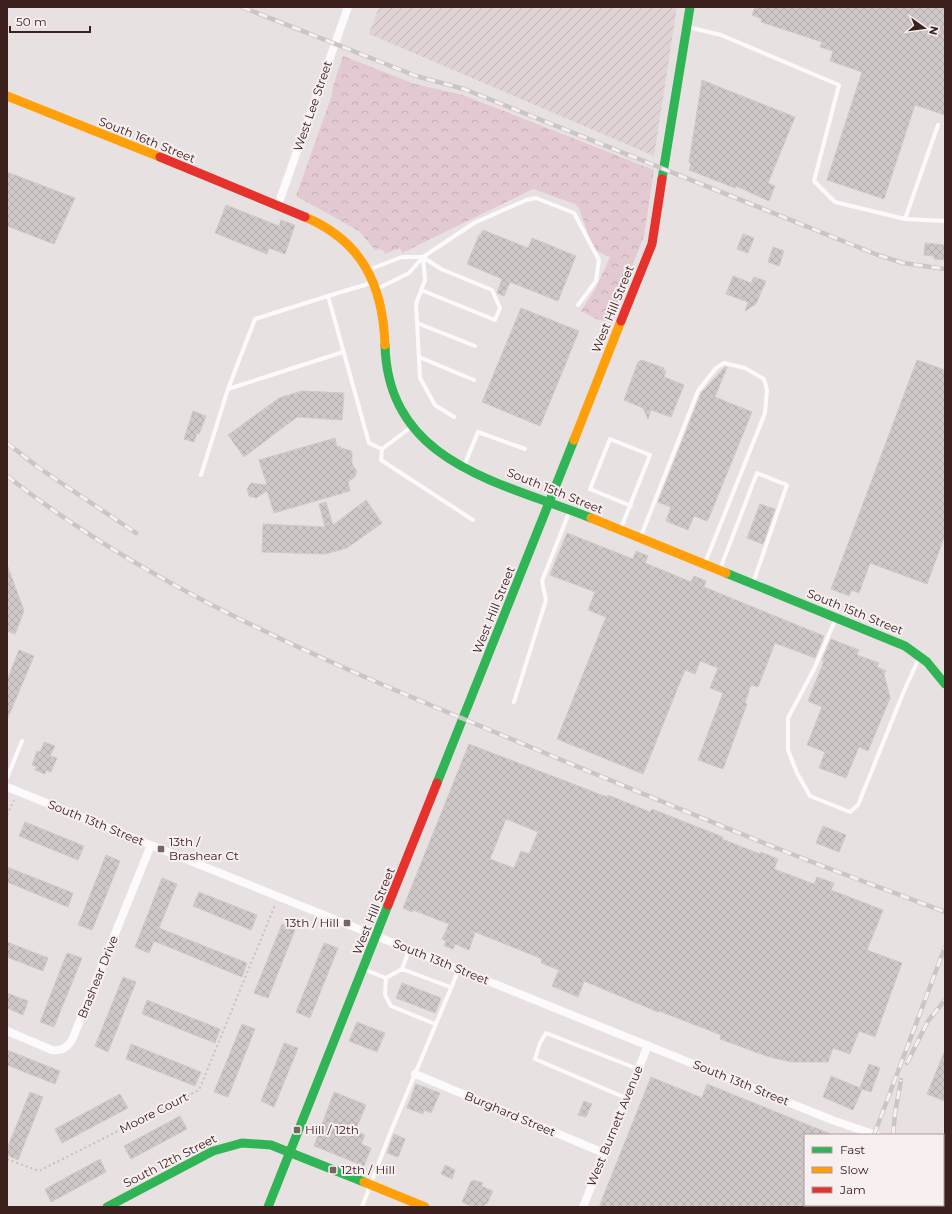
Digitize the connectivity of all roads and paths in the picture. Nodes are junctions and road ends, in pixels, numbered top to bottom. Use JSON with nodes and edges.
{"nodes":[{"id":1,"x":348,"y":7,"type":"edge"},
{"id":2,"x":690,"y":7,"type":"edge"},
{"id":3,"x":687,"y":27,"type":"junction"},
{"id":4,"x":7,"y":96,"type":"edge"},
{"id":5,"x":938,"y":125,"type":"dead end"},
{"id":6,"x":278,"y":205,"type":"junction"},
{"id":7,"x":905,"y":219,"type":"junction"},
{"id":8,"x":945,"y":221,"type":"edge"},
{"id":9,"x":423,"y":258,"type":"junction"},
{"id":10,"x":368,"y":270,"type":"junction"},
{"id":11,"x":375,"y":286,"type":"junction"},
{"id":12,"x":421,"y":290,"type":"junction"},
{"id":13,"x":328,"y":296,"type":"junction"},
{"id":14,"x":578,"y":305,"type":"dead end"},
{"id":15,"x":417,"y":323,"type":"junction"},
{"id":16,"x":475,"y":346,"type":"dead end"},
{"id":17,"x":343,"y":352,"type":"junction"},
{"id":18,"x":419,"y":357,"type":"junction"},
{"id":19,"x":474,"y":380,"type":"dead end"},
{"id":20,"x":228,"y":389,"type":"junction"},
{"id":21,"x":454,"y":418,"type":"dead end"},
{"id":22,"x":412,"y":426,"type":"junction"},
{"id":23,"x":382,"y":449,"type":"junction"},
{"id":24,"x":525,"y":449,"type":"dead end"},
{"id":25,"x":464,"y":467,"type":"junction"},
{"id":26,"x":201,"y":475,"type":"dead end"},
{"id":27,"x":549,"y":502,"type":"junction"},
{"id":28,"x":631,"y":506,"type":"junction"},
{"id":29,"x":570,"y":510,"type":"junction"},
{"id":30,"x":473,"y":520,"type":"dead end"},
{"id":31,"x":620,"y":530,"type":"junction"},
{"id":32,"x":640,"y":538,"type":"junction"},
{"id":33,"x":705,"y":564,"type":"junction"},
{"id":34,"x":720,"y":570,"type":"junction"},
{"id":35,"x":753,"y":584,"type":"junction"},
{"id":36,"x":837,"y":617,"type":"junction"},
{"id":37,"x":920,"y":656,"type":"junction"},
{"id":38,"x":945,"y":684,"type":"edge"},
{"id":39,"x":514,"y":702,"type":"dead end"},
{"id":40,"x":22,"y":741,"type":"dead end"},
{"id":41,"x":7,"y":778,"type":"edge"},
{"id":42,"x":7,"y":787,"type":"edge"},
{"id":43,"x":17,"y":791,"type":"junction"},
{"id":44,"x":7,"y":815,"type":"edge"},
{"id":45,"x":151,"y":845,"type":"junction"},
{"id":46,"x":278,"y":896,"type":"junction"},
{"id":47,"x":376,"y":936,"type":"junction"},
{"id":48,"x":409,"y":949,"type":"junction"},
{"id":49,"x":363,"y":969,"type":"junction"},
{"id":50,"x":402,"y":969,"type":"junction"},
{"id":51,"x":459,"y":969,"type":"junction"},
{"id":52,"x":386,"y":978,"type":"junction"},
{"id":53,"x":450,"y":987,"type":"junction"},
{"id":54,"x":436,"y":1024,"type":"junction"},
{"id":55,"x":7,"y":1031,"type":"edge"},
{"id":56,"x":648,"y":1045,"type":"junction"},
{"id":57,"x":638,"y":1070,"type":"junction"},
{"id":58,"x":415,"y":1074,"type":"junction"},
{"id":59,"x":626,"y":1098,"type":"junction"},
{"id":60,"x":873,"y":1134,"type":"edge"},
{"id":61,"x":289,"y":1152,"type":"junction"},
{"id":62,"x":604,"y":1153,"type":"junction"},
{"id":63,"x":7,"y":1159,"type":"edge"},
{"id":64,"x":370,"y":1185,"type":"junction"},
{"id":65,"x":107,"y":1207,"type":"edge"},
{"id":66,"x":268,"y":1207,"type":"edge"},
{"id":67,"x":362,"y":1207,"type":"edge"},
{"id":68,"x":425,"y":1207,"type":"edge"},
{"id":69,"x":583,"y":1207,"type":"edge"}],
"edges":[{"from":1,"to":6,"type":"street","name":"West Lee Street"},
{"from":2,"to":3,"type":"street","name":"West Hill Street"},
{"from":3,"to":7,"type":"lane"},
{"from":3,"to":27,"type":"street","name":"West Hill Street"},
{"from":4,"to":6,"type":"street","name":"South 16th Street"},
{"from":5,"to":7,"type":"lane"},
{"from":6,"to":10,"type":"street","name":"South 15th Street"},
{"from":7,"to":8,"type":"lane"},
{"from":9,"to":10,"type":"lane"},
{"from":9,"to":11,"type":"lane"},
{"from":9,"to":12,"type":"lane"},
{"from":9,"to":12,"type":"lane"},
{"from":9,"to":14,"type":"lane"},
{"from":10,"to":11,"type":"street","name":"South 15th Street"},
{"from":11,"to":13,"type":"lane"},
{"from":11,"to":22,"type":"street","name":"South 15th Street"},
{"from":12,"to":15,"type":"lane"},
{"from":13,"to":17,"type":"lane"},
{"from":13,"to":20,"type":"lane"},
{"from":15,"to":16,"type":"lane"},
{"from":15,"to":18,"type":"lane"},
{"from":17,"to":20,"type":"lane"},
{"from":17,"to":23,"type":"lane"},
{"from":18,"to":19,"type":"lane"},
{"from":18,"to":21,"type":"lane"},
{"from":20,"to":26,"type":"lane"},
{"from":22,"to":23,"type":"lane"},
{"from":22,"to":25,"type":"street","name":"South 15th Street"},
{"from":23,"to":30,"type":"lane"},
{"from":24,"to":25,"type":"lane"},
{"from":25,"to":27,"type":"street","name":"South 15th Street"},
{"from":27,"to":29,"type":"street","name":"South 15th Street"},
{"from":27,"to":47,"type":"street","name":"West Hill Street"},
{"from":28,"to":28,"type":"lane"},
{"from":28,"to":31,"type":"lane"},
{"from":29,"to":31,"type":"street","name":"South 15th Street"},
{"from":29,"to":39,"type":"lane"},
{"from":31,"to":32,"type":"street","name":"South 15th Street"},
{"from":32,"to":33,"type":"street","name":"South 15th Street"},
{"from":32,"to":33,"type":"lane"},
{"from":33,"to":34,"type":"street","name":"South 15th Street"},
{"from":34,"to":35,"type":"street","name":"South 15th Street"},
{"from":34,"to":35,"type":"lane"},
{"from":35,"to":36,"type":"street","name":"South 15th Street"},
{"from":36,"to":37,"type":"street","name":"South 15th Street"},
{"from":36,"to":37,"type":"lane"},
{"from":37,"to":38,"type":"street","name":"South 15th Street"},
{"from":40,"to":41,"type":"lane"},
{"from":42,"to":43,"type":"street","name":"South 13th Street"},
{"from":43,"to":44,"type":"path"},
{"from":43,"to":45,"type":"street","name":"South 13th Street"},
{"from":45,"to":46,"type":"street","name":"South 13th Street"},
{"from":45,"to":55,"type":"street","name":"Brashear Drive"},
{"from":46,"to":47,"type":"street","name":"South 13th Street"},
{"from":46,"to":63,"type":"path","name":"Moore Court"},
{"from":47,"to":48,"type":"street","name":"South 13th Street"},
{"from":47,"to":49,"type":"street","name":"West Hill Street"},
{"from":48,"to":50,"type":"lane"},
{"from":48,"to":51,"type":"street","name":"South 13th Street"},
{"from":49,"to":52,"type":"lane"},
{"from":49,"to":61,"type":"street","name":"West Hill Street"},
{"from":50,"to":52,"type":"lane"},
{"from":50,"to":53,"type":"lane"},
{"from":51,"to":53,"type":"lane"},
{"from":51,"to":56,"type":"street","name":"South 13th Street"},
{"from":52,"to":54,"type":"lane"},
{"from":53,"to":54,"type":"lane"},
{"from":54,"to":58,"type":"lane"},
{"from":56,"to":57,"type":"street","name":"West Burnett Avenue"},
{"from":56,"to":60,"type":"street","name":"South 13th Street"},
{"from":57,"to":59,"type":"street","name":"West Burnett Avenue"},
{"from":57,"to":59,"type":"lane"},
{"from":58,"to":62,"type":"street","name":"Burghard Street"},
{"from":58,"to":64,"type":"lane"},
{"from":59,"to":62,"type":"street","name":"West Burnett Avenue"},
{"from":61,"to":64,"type":"street","name":"South 12th Street"},
{"from":61,"to":65,"type":"street","name":"South 12th Street"},
{"from":61,"to":66,"type":"street","name":"West Hill Street"},
{"from":62,"to":69,"type":"street","name":"West Burnett Avenue"},
{"from":64,"to":67,"type":"lane"},
{"from":64,"to":68,"type":"street","name":"South 12th Street"}]}
